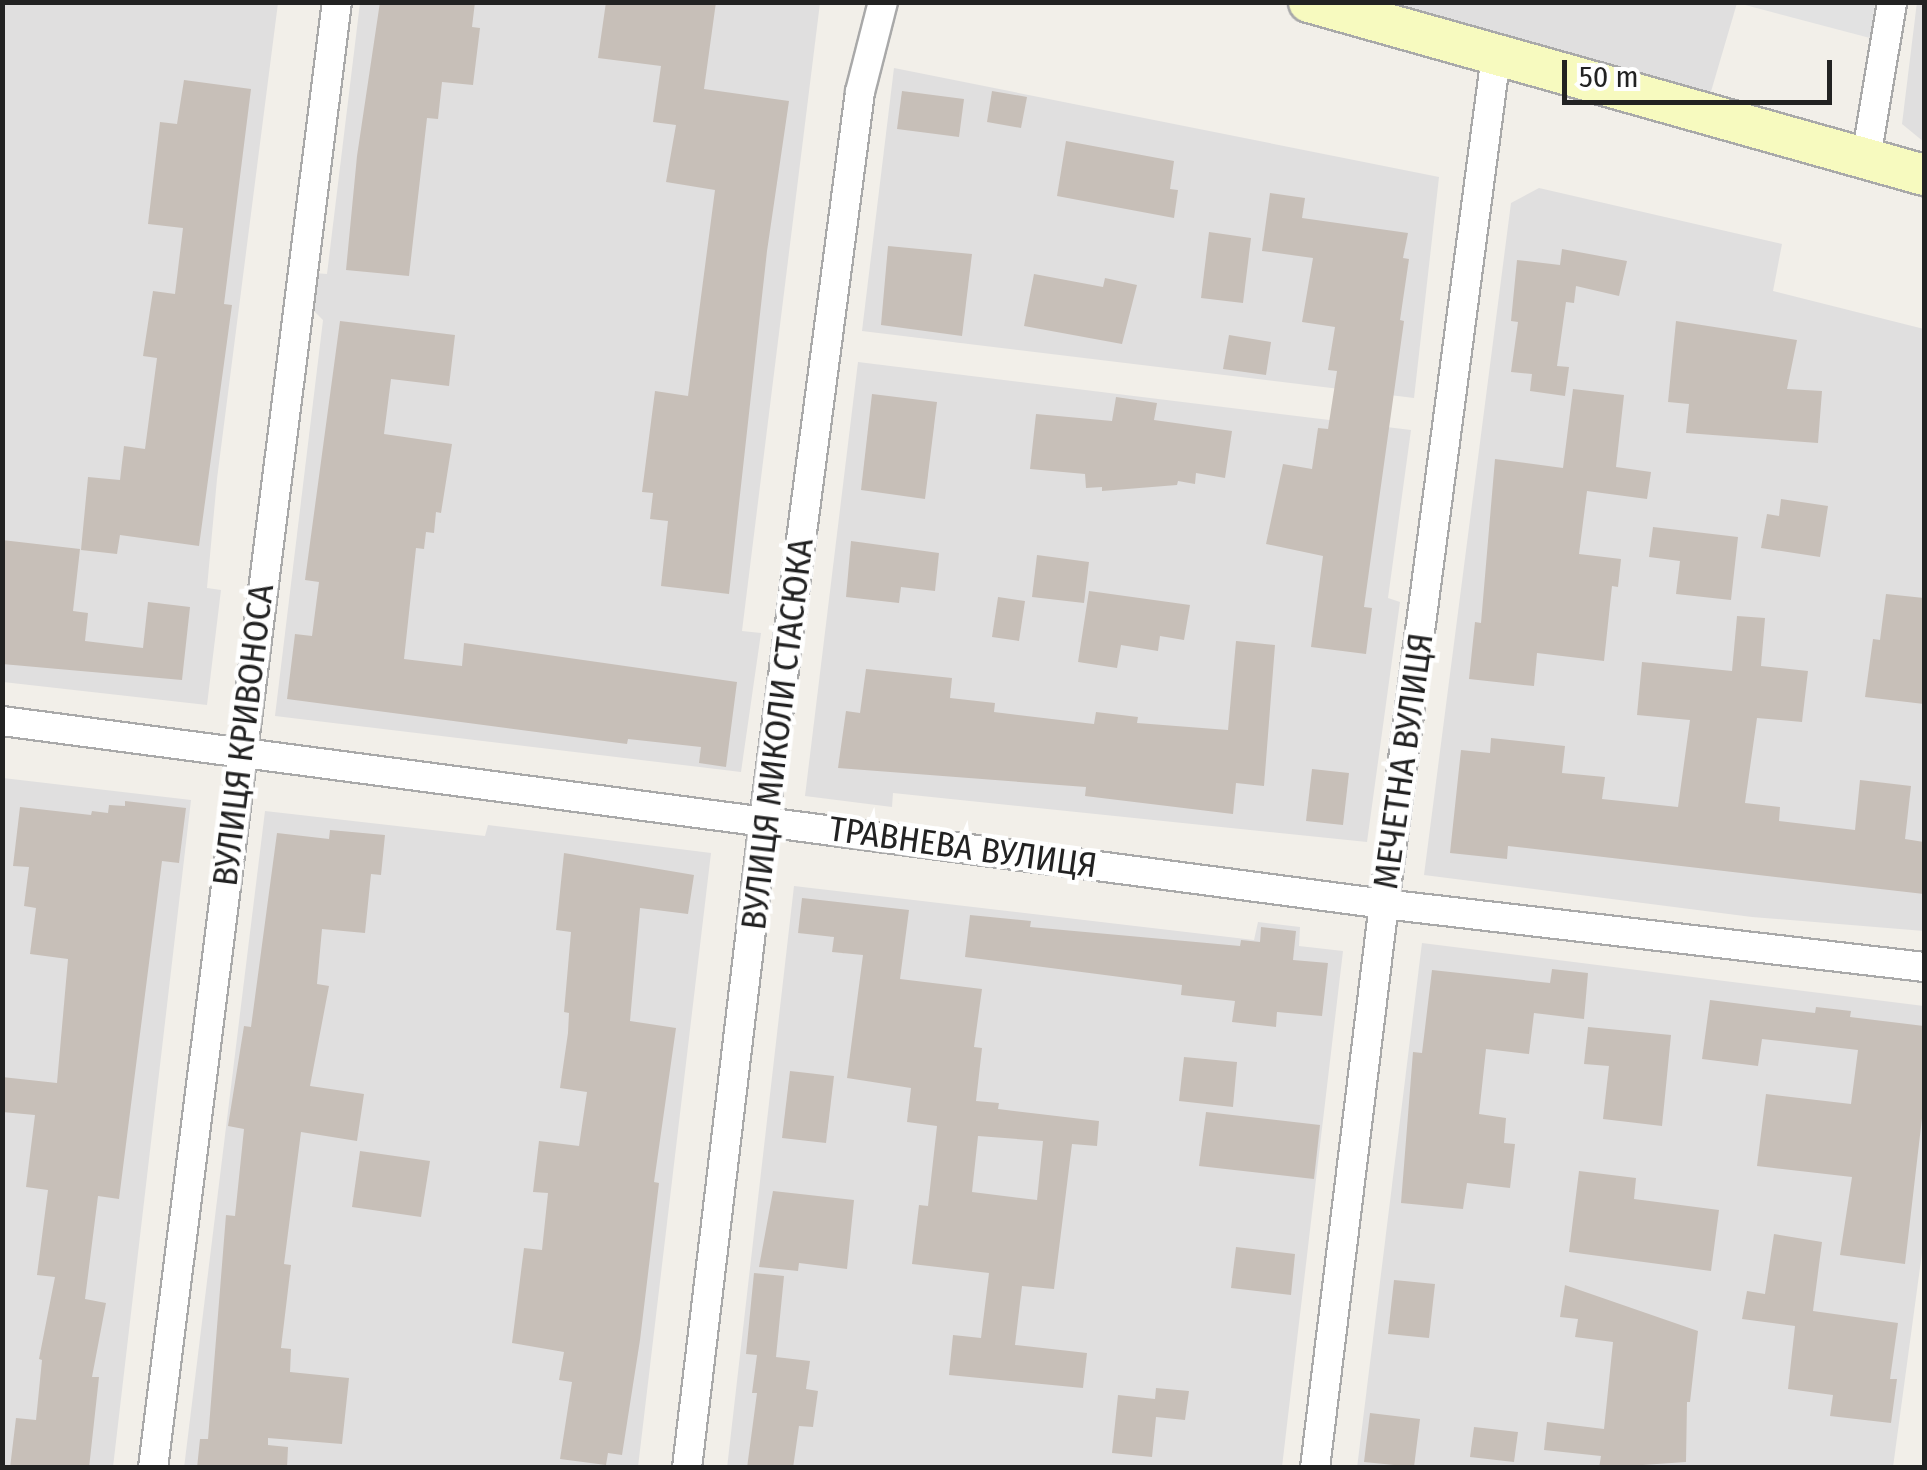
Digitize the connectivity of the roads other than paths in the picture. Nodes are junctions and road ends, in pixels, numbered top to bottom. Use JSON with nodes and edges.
{"nodes":[{"id":1,"x":337,"y":2,"type":"edge"},
{"id":2,"x":883,"y":2,"type":"edge"},
{"id":3,"x":1309,"y":2,"type":"edge"},
{"id":4,"x":1892,"y":2,"type":"edge"},
{"id":5,"x":1496,"y":55,"type":"junction"},
{"id":6,"x":1866,"y":158,"type":"junction"},
{"id":7,"x":1924,"y":175,"type":"edge"},
{"id":8,"x":2,"y":721,"type":"edge"},
{"id":9,"x":241,"y":750,"type":"junction"},
{"id":10,"x":764,"y":821,"type":"junction"},
{"id":11,"x":1384,"y":904,"type":"junction"},
{"id":12,"x":1924,"y":967,"type":"edge"},
{"id":13,"x":153,"y":1468,"type":"edge"},
{"id":14,"x":688,"y":1468,"type":"edge"},
{"id":15,"x":1315,"y":1468,"type":"edge"}],
"edges":[{"from":1,"to":9,"type":"street","name":"ВУЛИЦЯ КРИВОНОСА"},
{"from":2,"to":10,"type":"street","name":"ВУЛИЦЯ МИКОЛИ СТАСЮКА"},
{"from":3,"to":5,"type":"main road"},
{"from":4,"to":6,"type":"street"},
{"from":5,"to":6,"type":"main road"},
{"from":5,"to":11,"type":"street","name":"МЕЧЕТНА ВУЛИЦЯ"},
{"from":6,"to":7,"type":"main road"},
{"from":8,"to":9,"type":"street","name":"ТРАВНЕВА ВУЛИЦЯ"},
{"from":9,"to":10,"type":"street","name":"ТРАВНЕВА ВУЛИЦЯ"},
{"from":9,"to":13,"type":"street","name":"ВУЛИЦЯ КРИВОНОСА"},
{"from":10,"to":11,"type":"street","name":"ТРАВНЕВА ВУЛИЦЯ"},
{"from":10,"to":14,"type":"street","name":"ВУЛИЦЯ МИКОЛИ СТАСЮКА"},
{"from":11,"to":12,"type":"street","name":"ТРАВНЕВА ВУЛИЦЯ"},
{"from":11,"to":15,"type":"street","name":"МЕЧЕТНА ВУЛИЦЯ"}]}
